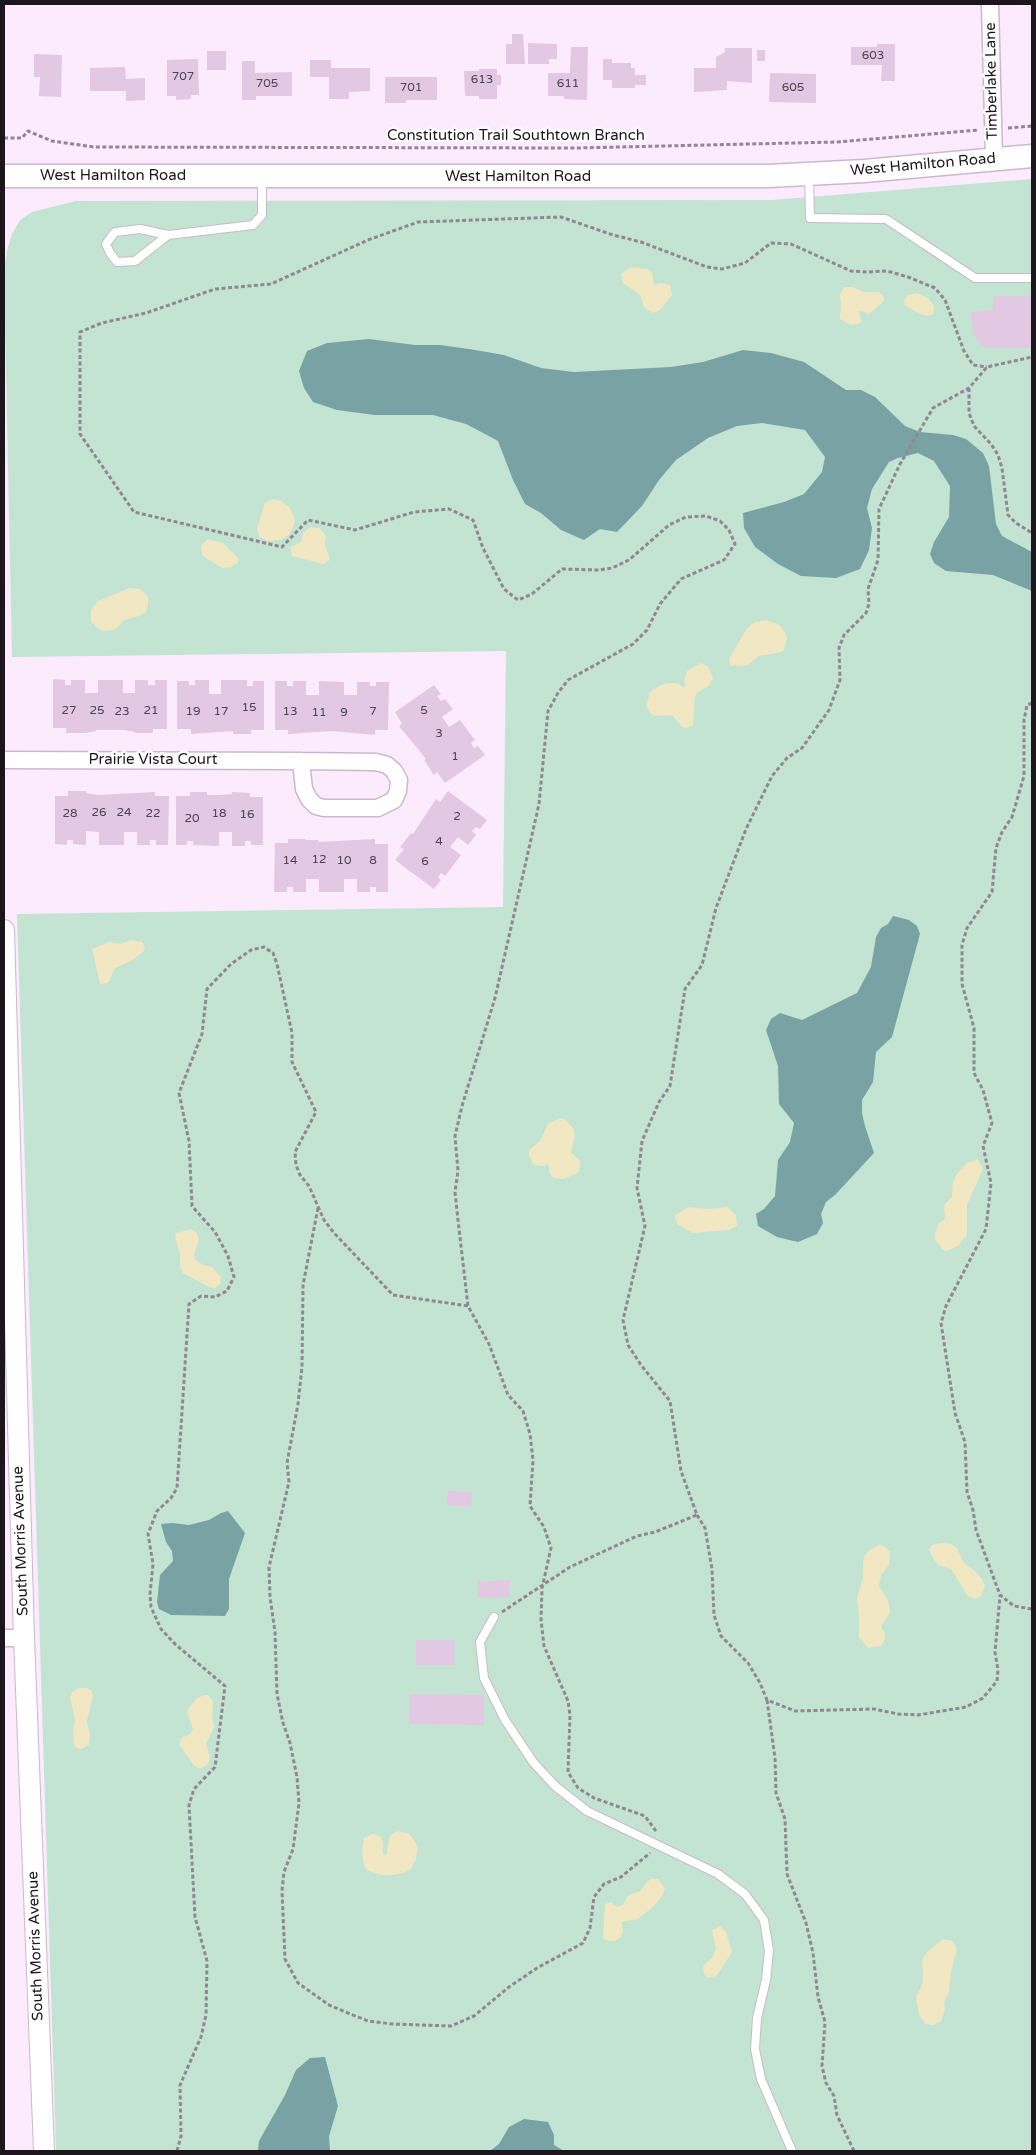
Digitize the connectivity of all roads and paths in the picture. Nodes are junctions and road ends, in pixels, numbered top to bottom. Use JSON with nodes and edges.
{"nodes":[{"id":1,"x":990,"y":4,"type":"edge"},
{"id":2,"x":1032,"y":126,"type":"edge"},
{"id":3,"x":992,"y":129,"type":"junction"},
{"id":4,"x":4,"y":138,"type":"edge"},
{"id":5,"x":1032,"y":156,"type":"edge"},
{"id":6,"x":994,"y":159,"type":"junction"},
{"id":7,"x":809,"y":174,"type":"junction"},
{"id":8,"x":4,"y":176,"type":"edge"},
{"id":9,"x":262,"y":176,"type":"junction"},
{"id":10,"x":168,"y":234,"type":"junction"},
{"id":11,"x":1032,"y":278,"type":"edge"},
{"id":12,"x":1032,"y":356,"type":"edge"},
{"id":13,"x":987,"y":367,"type":"junction"},
{"id":14,"x":969,"y":388,"type":"junction"},
{"id":15,"x":1032,"y":533,"type":"edge"},
{"id":16,"x":1032,"y":703,"type":"edge"},
{"id":17,"x":4,"y":760,"type":"edge"},
{"id":18,"x":302,"y":761,"type":"junction"},
{"id":19,"x":4,"y":930,"type":"edge"},
{"id":20,"x":318,"y":1208,"type":"junction"},
{"id":21,"x":468,"y":1306,"type":"junction"},
{"id":22,"x":697,"y":1515,"type":"junction"},
{"id":23,"x":542,"y":1588,"type":"junction"},
{"id":24,"x":1000,"y":1595,"type":"junction"},
{"id":25,"x":1032,"y":1609,"type":"edge"},
{"id":26,"x":494,"y":1617,"type":"joint"},
{"id":27,"x":4,"y":1638,"type":"edge"},
{"id":28,"x":24,"y":1638,"type":"junction"},
{"id":29,"x":767,"y":1700,"type":"junction"},
{"id":30,"x":655,"y":1843,"type":"junction"},
{"id":31,"x":44,"y":2151,"type":"edge"},
{"id":32,"x":177,"y":2151,"type":"edge"},
{"id":33,"x":792,"y":2151,"type":"edge"},
{"id":34,"x":854,"y":2151,"type":"edge"}],
"edges":[{"from":1,"to":3,"type":"street","name":"Timberlake Lane"},
{"from":2,"to":3,"type":"path","name":"Constitution Trail Southtown Branch"},
{"from":3,"to":4,"type":"path","name":"Constitution Trail Southtown Branch"},
{"from":3,"to":6,"type":"street","name":"Timberlake Lane"},
{"from":5,"to":6,"type":"main road","name":"West Hamilton Road"},
{"from":6,"to":7,"type":"main road","name":"West Hamilton Road"},
{"from":7,"to":9,"type":"main road","name":"West Hamilton Road"},
{"from":7,"to":11,"type":"lane"},
{"from":8,"to":9,"type":"main road","name":"West Hamilton Road"},
{"from":9,"to":10,"type":"lane"},
{"from":10,"to":10,"type":"lane"},
{"from":12,"to":13,"type":"path"},
{"from":13,"to":14,"type":"path"},
{"from":13,"to":21,"type":"path"},
{"from":14,"to":15,"type":"path"},
{"from":14,"to":22,"type":"path"},
{"from":16,"to":24,"type":"path"},
{"from":17,"to":18,"type":"street","name":"Prairie Vista Court"},
{"from":18,"to":18,"type":"street","name":"Prairie Vista Court"},
{"from":19,"to":28,"type":"street","name":"South Morris Avenue"},
{"from":20,"to":21,"type":"path"},
{"from":20,"to":30,"type":"path"},
{"from":20,"to":32,"type":"path"},
{"from":21,"to":23,"type":"path"},
{"from":22,"to":23,"type":"path"},
{"from":22,"to":29,"type":"path"},
{"from":23,"to":26,"type":"path"},
{"from":23,"to":30,"type":"path"},
{"from":24,"to":25,"type":"path"},
{"from":24,"to":29,"type":"path"},
{"from":26,"to":30,"type":"lane"},
{"from":27,"to":28,"type":"street"},
{"from":28,"to":31,"type":"street","name":"South Morris Avenue"},
{"from":29,"to":34,"type":"path"},
{"from":30,"to":33,"type":"lane"}]}
